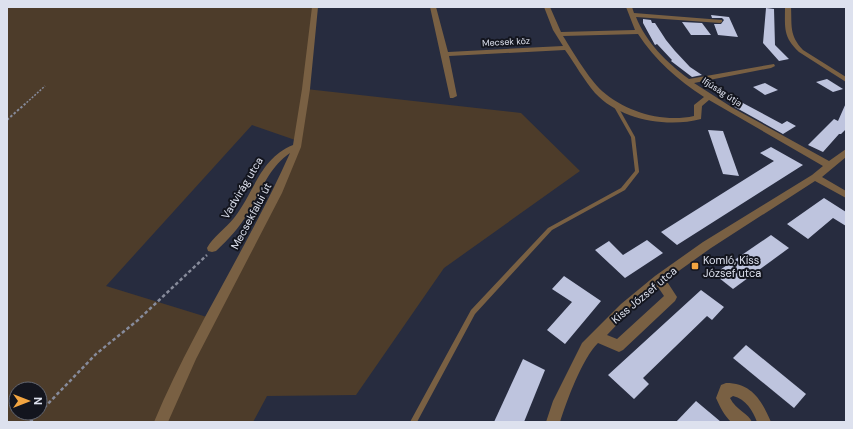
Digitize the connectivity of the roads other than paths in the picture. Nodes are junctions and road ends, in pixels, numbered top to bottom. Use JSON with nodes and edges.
{"nodes":[{"id":1,"x":315,"y":7,"type":"edge"},
{"id":2,"x":433,"y":7,"type":"edge"},
{"id":3,"x":547,"y":7,"type":"edge"},
{"id":4,"x":629,"y":7,"type":"edge"},
{"id":5,"x":788,"y":7,"type":"edge"},
{"id":6,"x":632,"y":15,"type":"junction"},
{"id":7,"x":720,"y":21,"type":"dead end"},
{"id":8,"x":640,"y":32,"type":"junction"},
{"id":9,"x":560,"y":34,"type":"junction"},
{"id":10,"x":567,"y":48,"type":"junction"},
{"id":11,"x":445,"y":54,"type":"junction"},
{"id":12,"x":771,"y":66,"type":"dead end"},
{"id":13,"x":846,"y":80,"type":"edge"},
{"id":14,"x":688,"y":82,"type":"junction"},
{"id":15,"x":453,"y":96,"type":"dead end"},
{"id":16,"x":708,"y":96,"type":"junction"},
{"id":17,"x":615,"y":104,"type":"junction"},
{"id":18,"x":297,"y":147,"type":"junction"},
{"id":19,"x":846,"y":152,"type":"edge"},
{"id":20,"x":830,"y":166,"type":"junction"},
{"id":21,"x":815,"y":177,"type":"junction"},
{"id":22,"x":846,"y":195,"type":"edge"},
{"id":23,"x":212,"y":248,"type":"road end"},
{"id":24,"x":659,"y":279,"type":"junction"},
{"id":25,"x":596,"y":336,"type":"junction"},
{"id":26,"x":161,"y":422,"type":"edge"},
{"id":27,"x":413,"y":422,"type":"edge"},
{"id":28,"x":553,"y":422,"type":"edge"},
{"id":29,"x":745,"y":422,"type":"edge"},
{"id":30,"x":764,"y":422,"type":"edge"}],
"edges":[{"from":1,"to":18,"type":"street","name":"Mecsekfalui út"},
{"from":2,"to":11,"type":"street"},
{"from":3,"to":9,"type":"street"},
{"from":4,"to":6,"type":"street","name":"Ifjúság útja"},
{"from":5,"to":13,"type":"street"},
{"from":6,"to":7,"type":"street"},
{"from":6,"to":8,"type":"street","name":"Ifjúság útja"},
{"from":8,"to":9,"type":"street"},
{"from":8,"to":14,"type":"street","name":"Ifjúság útja"},
{"from":9,"to":10,"type":"street"},
{"from":10,"to":11,"type":"street","name":"Mecsek köz"},
{"from":10,"to":17,"type":"street"},
{"from":11,"to":15,"type":"street"},
{"from":12,"to":14,"type":"street"},
{"from":14,"to":16,"type":"street","name":"Ifjúság útja"},
{"from":16,"to":17,"type":"street"},
{"from":16,"to":20,"type":"street","name":"Ifjúság útja"},
{"from":17,"to":27,"type":"lane"},
{"from":18,"to":23,"type":"street","name":"Vadvirág utca"},
{"from":18,"to":26,"type":"street","name":"Mecsekfalui út"},
{"from":19,"to":20,"type":"street","name":"Kiss József utca"},
{"from":20,"to":21,"type":"street","name":"Kiss József utca"},
{"from":21,"to":22,"type":"street"},
{"from":21,"to":24,"type":"street","name":"Kiss József utca"},
{"from":24,"to":25,"type":"street","name":"Kiss József utca"},
{"from":24,"to":25,"type":"street"},
{"from":25,"to":28,"type":"street","name":"Kiss József utca"},
{"from":29,"to":30,"type":"street"}]}
